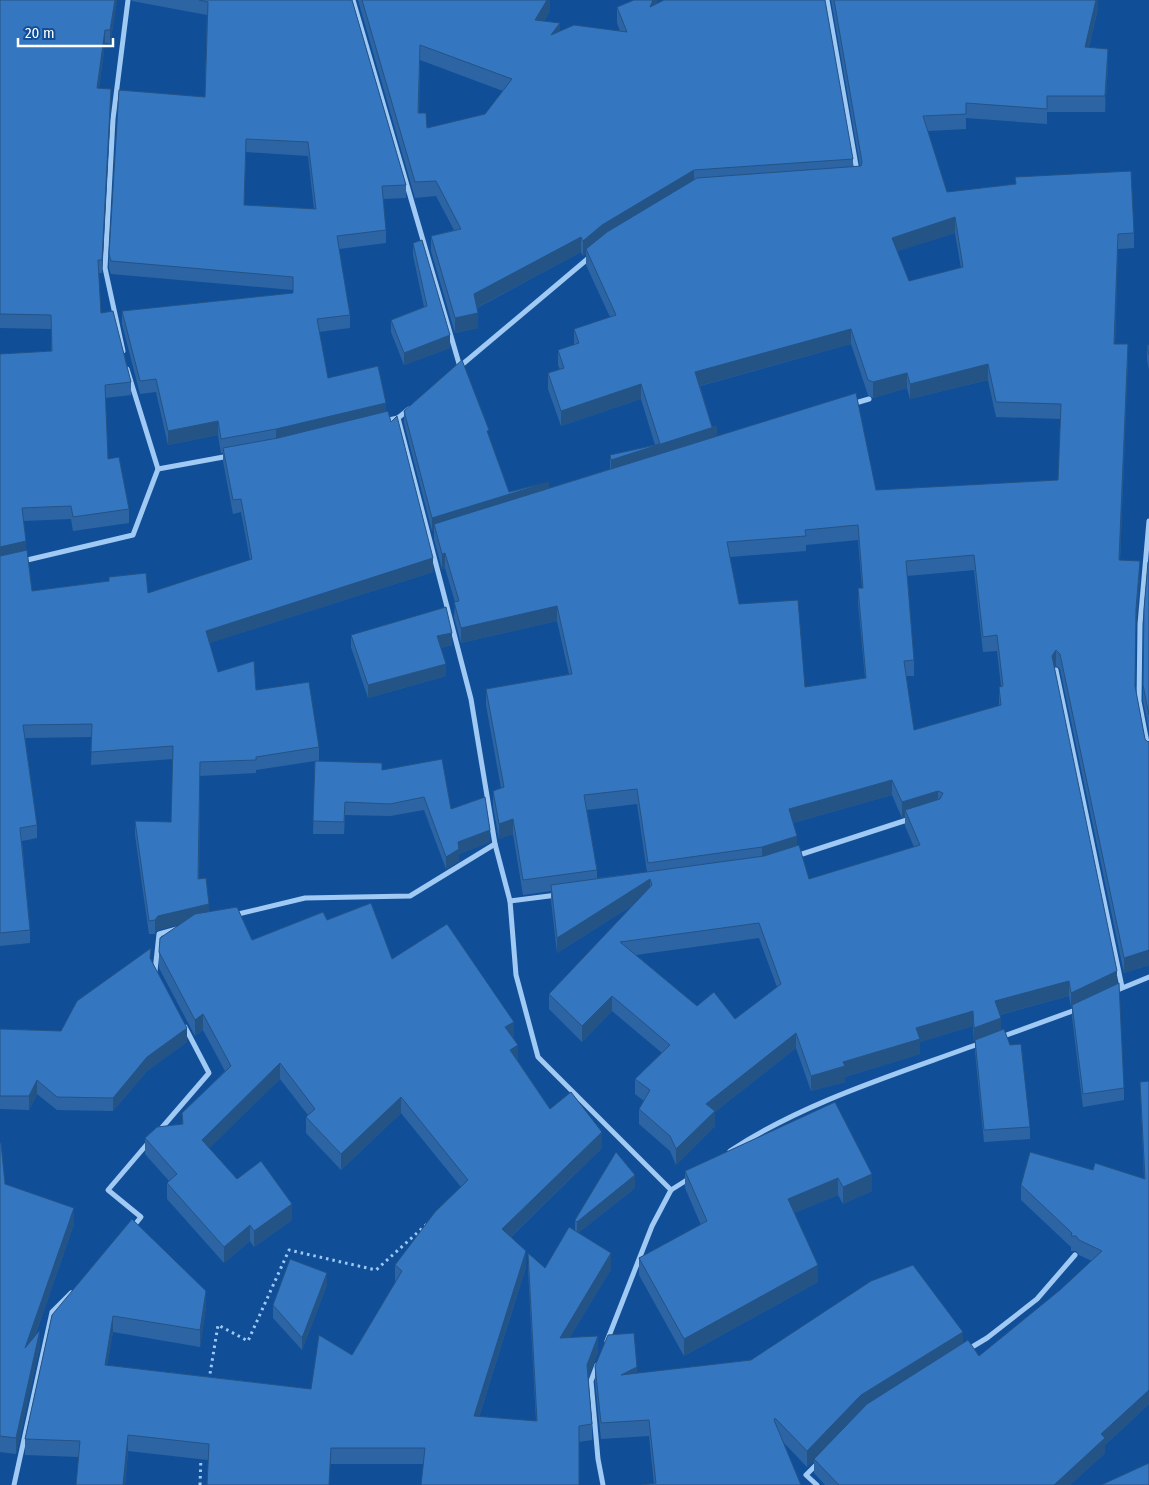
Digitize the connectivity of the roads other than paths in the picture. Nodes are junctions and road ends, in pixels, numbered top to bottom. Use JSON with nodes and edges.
{"nodes":[{"id":1,"x":128,"y":0,"type":"edge"},
{"id":2,"x":353,"y":0,"type":"edge"},
{"id":3,"x":827,"y":0,"type":"edge"},
{"id":4,"x":858,"y":178,"type":"edge"},
{"id":5,"x":597,"y":250,"type":"edge"},
{"id":6,"x":460,"y":367,"type":"junction"},
{"id":7,"x":452,"y":373,"type":"edge"},
{"id":8,"x":870,"y":399,"type":"edge"},
{"id":9,"x":414,"y":405,"type":"edge"},
{"id":10,"x":841,"y":407,"type":"edge"},
{"id":11,"x":398,"y":418,"type":"junction"},
{"id":12,"x":380,"y":422,"type":"edge"},
{"id":13,"x":231,"y":455,"type":"edge"},
{"id":14,"x":158,"y":469,"type":"junction"},
{"id":15,"x":1149,"y":521,"type":"edge"},
{"id":16,"x":439,"y":533,"type":"edge"},
{"id":17,"x":429,"y":536,"type":"junction"},
{"id":18,"x":18,"y":562,"type":"edge"},
{"id":19,"x":1056,"y":670,"type":"edge"},
{"id":20,"x":1149,"y":753,"type":"edge"},
{"id":21,"x":921,"y":816,"type":"edge"},
{"id":22,"x":495,"y":844,"type":"junction"},
{"id":23,"x":791,"y":858,"type":"edge"},
{"id":24,"x":568,"y":893,"type":"edge"},
{"id":25,"x":510,"y":901,"type":"junction"},
{"id":26,"x":223,"y":918,"type":"edge"},
{"id":27,"x":186,"y":927,"type":"edge"},
{"id":28,"x":158,"y":977,"type":"edge"},
{"id":29,"x":1149,"y":977,"type":"edge"},
{"id":30,"x":1122,"y":988,"type":"junction"},
{"id":31,"x":1105,"y":996,"type":"edge"},
{"id":32,"x":1080,"y":1008,"type":"edge"},
{"id":33,"x":181,"y":1021,"type":"edge"},
{"id":34,"x":995,"y":1038,"type":"edge"},
{"id":35,"x":987,"y":1041,"type":"edge"},
{"id":36,"x":727,"y":1153,"type":"edge"},
{"id":37,"x":695,"y":1174,"type":"edge"},
{"id":38,"x":671,"y":1190,"type":"junction"},
{"id":39,"x":129,"y":1230,"type":"edge"},
{"id":40,"x":1075,"y":1254,"type":"edge"},
{"id":41,"x":79,"y":1285,"type":"edge"},
{"id":42,"x":606,"y":1344,"type":"edge"},
{"id":43,"x":962,"y":1353,"type":"edge"},
{"id":44,"x":598,"y":1362,"type":"edge"},
{"id":45,"x":825,"y":1455,"type":"edge"},
{"id":46,"x":14,"y":1485,"type":"edge"},
{"id":47,"x":603,"y":1485,"type":"edge"},
{"id":48,"x":817,"y":1485,"type":"edge"}],
"edges":[{"from":1,"to":14,"type":"street"},
{"from":2,"to":6,"type":"street"},
{"from":3,"to":4,"type":"street"},
{"from":5,"to":6,"type":"street"},
{"from":6,"to":7,"type":"street"},
{"from":8,"to":10,"type":"street"},
{"from":9,"to":11,"type":"street"},
{"from":11,"to":12,"type":"street"},
{"from":11,"to":17,"type":"street"},
{"from":13,"to":14,"type":"street"},
{"from":14,"to":18,"type":"street"},
{"from":15,"to":20,"type":"street"},
{"from":16,"to":17,"type":"street"},
{"from":17,"to":22,"type":"street"},
{"from":19,"to":30,"type":"street"},
{"from":21,"to":23,"type":"street"},
{"from":22,"to":25,"type":"street"},
{"from":22,"to":26,"type":"street"},
{"from":24,"to":25,"type":"street"},
{"from":25,"to":38,"type":"street"},
{"from":27,"to":28,"type":"street"},
{"from":29,"to":30,"type":"street"},
{"from":30,"to":31,"type":"street"},
{"from":32,"to":34,"type":"street"},
{"from":33,"to":39,"type":"street"},
{"from":35,"to":36,"type":"street"},
{"from":37,"to":38,"type":"street"},
{"from":38,"to":42,"type":"street"},
{"from":40,"to":43,"type":"street"},
{"from":41,"to":46,"type":"street"},
{"from":44,"to":47,"type":"street"},
{"from":45,"to":48,"type":"street"}]}
